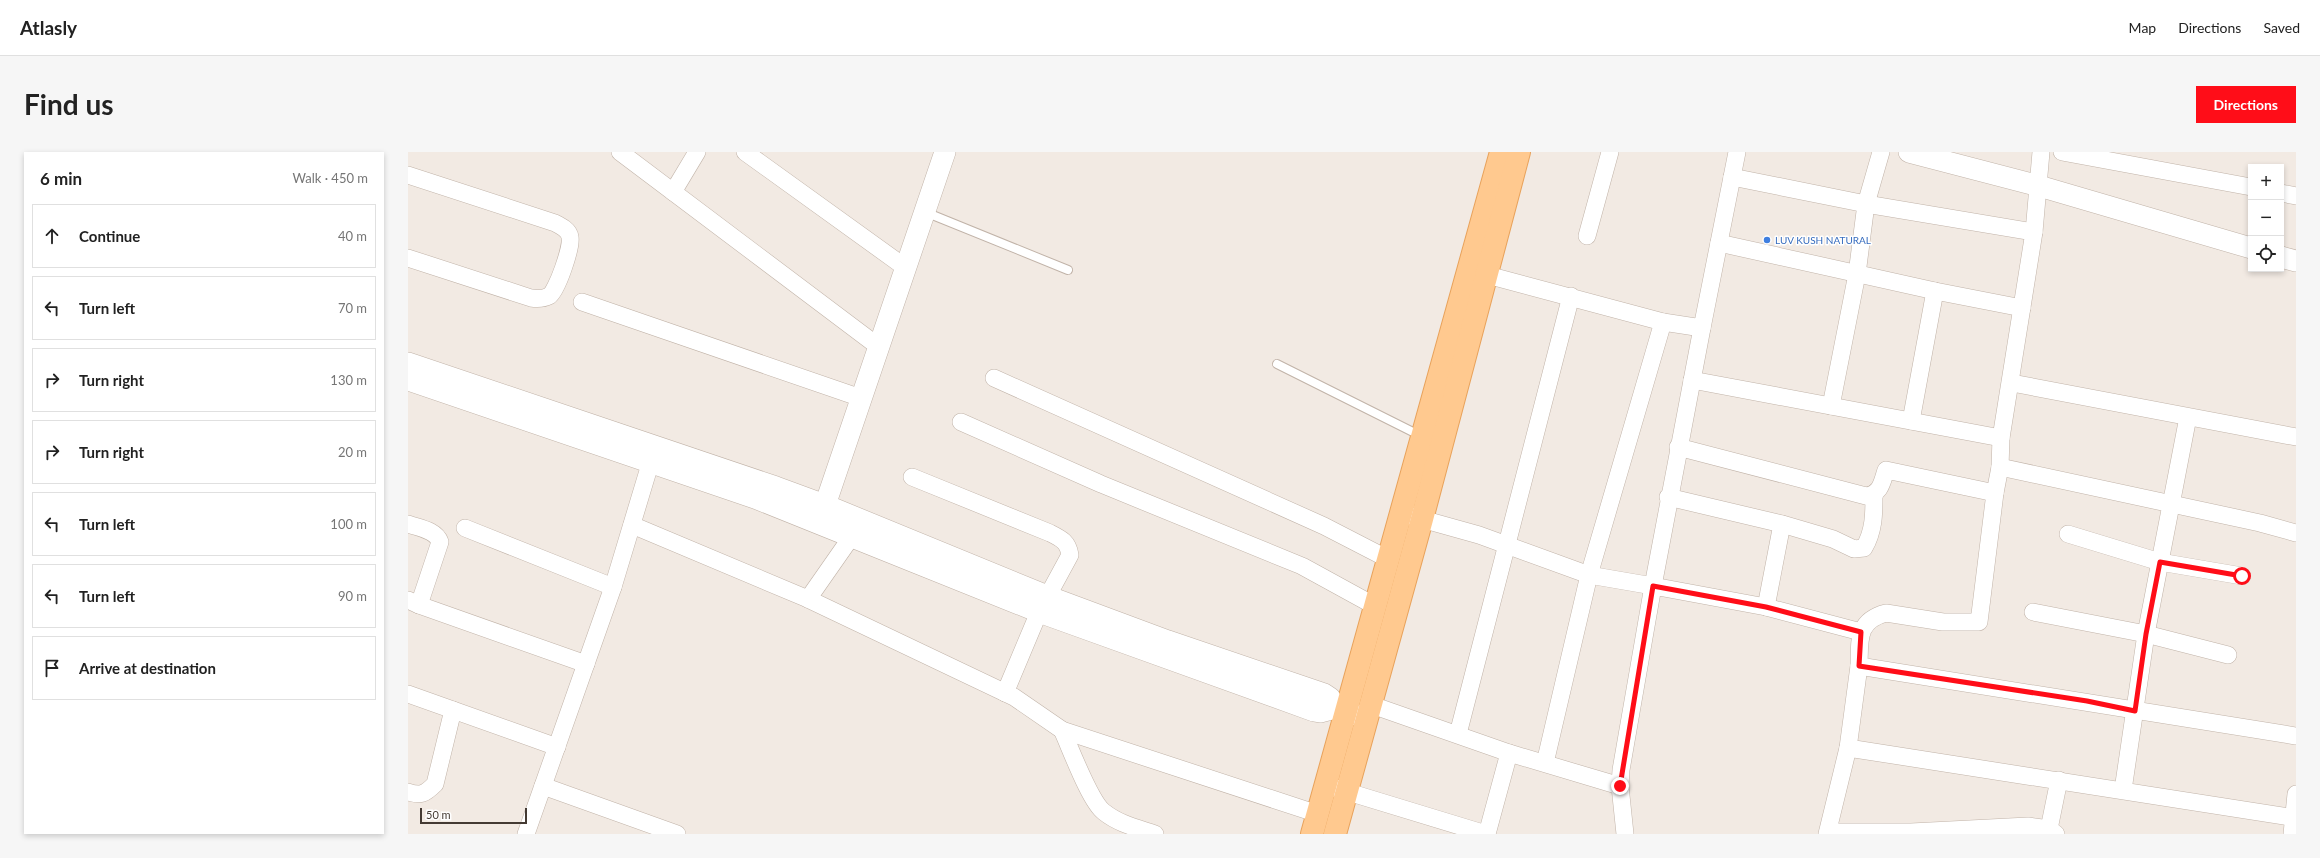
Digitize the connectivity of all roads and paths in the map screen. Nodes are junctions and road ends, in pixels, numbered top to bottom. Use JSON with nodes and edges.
{"nodes":[{"id":1,"x":620,"y":152,"type":"edge"},
{"id":2,"x":697,"y":152,"type":"edge"},
{"id":3,"x":745,"y":152,"type":"edge"},
{"id":4,"x":945,"y":152,"type":"edge"},
{"id":5,"x":1500,"y":152,"type":"edge"},
{"id":6,"x":1519,"y":152,"type":"edge"},
{"id":7,"x":1610,"y":152,"type":"edge"},
{"id":8,"x":1737,"y":152,"type":"edge"},
{"id":9,"x":1881,"y":152,"type":"edge"},
{"id":10,"x":1909,"y":152,"type":"edge"},
{"id":11,"x":2041,"y":152,"type":"edge"},
{"id":12,"x":2062,"y":152,"type":"edge"},
{"id":13,"x":408,"y":175,"type":"edge"},
{"id":14,"x":1732,"y":176,"type":"junction"},
{"id":15,"x":2039,"y":186,"type":"junction"},
{"id":16,"x":2248,"y":186,"type":"edge"},
{"id":17,"x":673,"y":192,"type":"junction"},
{"id":18,"x":2284,"y":194,"type":"edge"},
{"id":19,"x":2296,"y":196,"type":"edge"},
{"id":20,"x":1866,"y":204,"type":"junction"},
{"id":21,"x":924,"y":212,"type":"junction"},
{"id":22,"x":2034,"y":232,"type":"junction"},
{"id":23,"x":1587,"y":236,"type":"dead end"},
{"id":24,"x":1719,"y":243,"type":"junction"},
{"id":25,"x":2248,"y":247,"type":"edge"},
{"id":26,"x":408,"y":258,"type":"edge"},
{"id":27,"x":2284,"y":258,"type":"edge"},
{"id":28,"x":2296,"y":261,"type":"edge"},
{"id":29,"x":906,"y":268,"type":"junction"},
{"id":30,"x":1068,"y":270,"type":"dead end"},
{"id":31,"x":1477,"y":272,"type":"junction"},
{"id":32,"x":1857,"y":274,"type":"junction"},
{"id":33,"x":1935,"y":291,"type":"junction"},
{"id":34,"x":1571,"y":296,"type":"junction"},
{"id":35,"x":582,"y":302,"type":"dead end"},
{"id":36,"x":2022,"y":308,"type":"junction"},
{"id":37,"x":1663,"y":322,"type":"junction"},
{"id":38,"x":1702,"y":328,"type":"junction"},
{"id":39,"x":879,"y":347,"type":"junction"},
{"id":40,"x":408,"y":363,"type":"edge"},
{"id":41,"x":1277,"y":364,"type":"dead end"},
{"id":42,"x":994,"y":378,"type":"dead end"},
{"id":43,"x":408,"y":380,"type":"edge"},
{"id":44,"x":1692,"y":380,"type":"junction"},
{"id":45,"x":2012,"y":383,"type":"junction"},
{"id":46,"x":861,"y":398,"type":"junction"},
{"id":47,"x":1831,"y":406,"type":"junction"},
{"id":48,"x":2188,"y":417,"type":"junction"},
{"id":49,"x":1911,"y":421,"type":"junction"},
{"id":50,"x":961,"y":422,"type":"dead end"},
{"id":51,"x":2002,"y":438,"type":"junction"},
{"id":52,"x":2296,"y":438,"type":"edge"},
{"id":53,"x":1432,"y":440,"type":"junction"},
{"id":54,"x":1678,"y":447,"type":"junction"},
{"id":55,"x":654,"y":454,"type":"junction"},
{"id":56,"x":2000,"y":467,"type":"junction"},
{"id":57,"x":912,"y":477,"type":"dead end"},
{"id":58,"x":1994,"y":493,"type":"junction"},
{"id":59,"x":1874,"y":495,"type":"junction"},
{"id":60,"x":1668,"y":497,"type":"junction"},
{"id":61,"x":2171,"y":504,"type":"junction"},
{"id":62,"x":1401,"y":513,"type":"junction"},
{"id":63,"x":822,"y":514,"type":"junction"},
{"id":64,"x":1422,"y":519,"type":"junction"},
{"id":65,"x":408,"y":524,"type":"edge"},
{"id":66,"x":1782,"y":524,"type":"junction"},
{"id":67,"x":632,"y":525,"type":"junction"},
{"id":68,"x":465,"y":528,"type":"dead end"},
{"id":69,"x":2296,"y":533,"type":"edge"},
{"id":70,"x":2068,"y":534,"type":"dead end"},
{"id":71,"x":852,"y":536,"type":"junction"},
{"id":72,"x":1506,"y":544,"type":"junction"},
{"id":73,"x":1388,"y":560,"type":"junction"},
{"id":74,"x":2160,"y":562,"type":"junction"},
{"id":75,"x":1589,"y":575,"type":"junction"},
{"id":76,"x":2242,"y":576,"type":"dead end"},
{"id":77,"x":1653,"y":586,"type":"junction"},
{"id":78,"x":613,"y":587,"type":"junction"},
{"id":79,"x":808,"y":599,"type":"junction"},
{"id":80,"x":414,"y":602,"type":"edge"},
{"id":81,"x":1043,"y":604,"type":"junction"},
{"id":82,"x":1375,"y":606,"type":"junction"},
{"id":83,"x":1766,"y":607,"type":"junction"},
{"id":84,"x":2033,"y":612,"type":"dead end"},
{"id":85,"x":1861,"y":632,"type":"junction"},
{"id":86,"x":2146,"y":634,"type":"junction"},
{"id":87,"x":2228,"y":655,"type":"dead end"},
{"id":88,"x":586,"y":664,"type":"junction"},
{"id":89,"x":1859,"y":666,"type":"junction"},
{"id":90,"x":1005,"y":693,"type":"junction"},
{"id":91,"x":408,"y":694,"type":"edge"},
{"id":92,"x":453,"y":710,"type":"junction"},
{"id":93,"x":1354,"y":710,"type":"junction"},
{"id":94,"x":2135,"y":711,"type":"junction"},
{"id":95,"x":1062,"y":730,"type":"junction"},
{"id":96,"x":1458,"y":734,"type":"junction"},
{"id":97,"x":2296,"y":736,"type":"edge"},
{"id":98,"x":557,"y":747,"type":"junction"},
{"id":99,"x":1848,"y":748,"type":"junction"},
{"id":100,"x":1509,"y":753,"type":"junction"},
{"id":101,"x":1546,"y":763,"type":"junction"},
{"id":102,"x":2059,"y":780,"type":"junction"},
{"id":103,"x":543,"y":786,"type":"junction"},
{"id":104,"x":1620,"y":786,"type":"junction"},
{"id":105,"x":1336,"y":788,"type":"junction"},
{"id":106,"x":2123,"y":790,"type":"junction"},
{"id":107,"x":408,"y":792,"type":"edge"},
{"id":108,"x":2296,"y":794,"type":"edge"},
{"id":109,"x":1315,"y":824,"type":"edge"},
{"id":110,"x":2294,"y":824,"type":"edge"},
{"id":111,"x":2053,"y":832,"type":"edge"},
{"id":112,"x":1828,"y":833,"type":"edge"},
{"id":113,"x":526,"y":834,"type":"edge"},
{"id":114,"x":677,"y":834,"type":"edge"},
{"id":115,"x":1154,"y":834,"type":"edge"},
{"id":116,"x":1335,"y":834,"type":"edge"},
{"id":117,"x":1487,"y":834,"type":"edge"},
{"id":118,"x":1625,"y":834,"type":"edge"}],
"edges":[{"from":1,"to":17,"type":"street"},
{"from":2,"to":17,"type":"street"},
{"from":3,"to":29,"type":"street"},
{"from":4,"to":21,"type":"street"},
{"from":5,"to":31,"type":"main road"},
{"from":6,"to":31,"type":"main road"},
{"from":7,"to":23,"type":"street"},
{"from":8,"to":14,"type":"street"},
{"from":9,"to":20,"type":"street"},
{"from":10,"to":15,"type":"street"},
{"from":11,"to":15,"type":"street"},
{"from":12,"to":16,"type":"street"},
{"from":13,"to":26,"type":"street"},
{"from":14,"to":20,"type":"street"},
{"from":14,"to":24,"type":"street"},
{"from":15,"to":22,"type":"street"},
{"from":15,"to":25,"type":"street"},
{"from":17,"to":39,"type":"street"},
{"from":18,"to":19,"type":"street"},
{"from":20,"to":22,"type":"street"},
{"from":20,"to":32,"type":"street"},
{"from":21,"to":29,"type":"street"},
{"from":21,"to":30,"type":"lane"},
{"from":22,"to":36,"type":"street"},
{"from":24,"to":32,"type":"street"},
{"from":24,"to":38,"type":"street"},
{"from":27,"to":28,"type":"street"},
{"from":29,"to":39,"type":"street"},
{"from":31,"to":34,"type":"street"},
{"from":31,"to":53,"type":"main road"},
{"from":32,"to":33,"type":"street"},
{"from":32,"to":47,"type":"street"},
{"from":33,"to":36,"type":"street"},
{"from":33,"to":49,"type":"street"},
{"from":34,"to":37,"type":"street"},
{"from":34,"to":72,"type":"street"},
{"from":35,"to":46,"type":"street"},
{"from":36,"to":45,"type":"street"},
{"from":37,"to":38,"type":"street"},
{"from":37,"to":75,"type":"street"},
{"from":38,"to":44,"type":"street"},
{"from":39,"to":46,"type":"street"},
{"from":40,"to":55,"type":"street"},
{"from":41,"to":53,"type":"lane"},
{"from":42,"to":73,"type":"street"},
{"from":43,"to":55,"type":"street"},
{"from":44,"to":47,"type":"street"},
{"from":44,"to":54,"type":"street"},
{"from":45,"to":48,"type":"street"},
{"from":45,"to":51,"type":"street"},
{"from":46,"to":63,"type":"street"},
{"from":47,"to":49,"type":"street"},
{"from":48,"to":52,"type":"street"},
{"from":48,"to":61,"type":"street"},
{"from":49,"to":51,"type":"street"},
{"from":50,"to":82,"type":"street"},
{"from":51,"to":56,"type":"street"},
{"from":53,"to":62,"type":"main road"},
{"from":53,"to":64,"type":"main road"},
{"from":54,"to":59,"type":"street"},
{"from":54,"to":60,"type":"street"},
{"from":55,"to":63,"type":"street"},
{"from":55,"to":67,"type":"street"},
{"from":56,"to":58,"type":"street"},
{"from":56,"to":61,"type":"street"},
{"from":57,"to":81,"type":"street"},
{"from":58,"to":59,"type":"street"},
{"from":58,"to":85,"type":"street"},
{"from":59,"to":66,"type":"street"},
{"from":60,"to":66,"type":"street"},
{"from":60,"to":77,"type":"street"},
{"from":61,"to":69,"type":"street"},
{"from":61,"to":74,"type":"street"},
{"from":62,"to":64,"type":"street"},
{"from":62,"to":73,"type":"main road"},
{"from":63,"to":71,"type":"street"},
{"from":63,"to":81,"type":"street"},
{"from":64,"to":72,"type":"street"},
{"from":64,"to":93,"type":"main road"},
{"from":65,"to":80,"type":"street"},
{"from":66,"to":83,"type":"street"},
{"from":67,"to":78,"type":"street"},
{"from":67,"to":79,"type":"street"},
{"from":68,"to":78,"type":"street"},
{"from":70,"to":74,"type":"street"},
{"from":71,"to":79,"type":"street"},
{"from":71,"to":81,"type":"street"},
{"from":72,"to":75,"type":"street"},
{"from":72,"to":96,"type":"street"},
{"from":73,"to":82,"type":"main road"},
{"from":74,"to":76,"type":"street"},
{"from":74,"to":86,"type":"street"},
{"from":75,"to":77,"type":"street"},
{"from":75,"to":101,"type":"street"},
{"from":77,"to":83,"type":"street"},
{"from":77,"to":104,"type":"street"},
{"from":78,"to":88,"type":"street"},
{"from":79,"to":90,"type":"street"},
{"from":80,"to":88,"type":"street"},
{"from":81,"to":90,"type":"street"},
{"from":81,"to":93,"type":"street"},
{"from":82,"to":93,"type":"main road"},
{"from":83,"to":85,"type":"street"},
{"from":84,"to":86,"type":"street"},
{"from":85,"to":89,"type":"street"},
{"from":86,"to":87,"type":"street"},
{"from":86,"to":94,"type":"street"},
{"from":88,"to":98,"type":"street"},
{"from":89,"to":94,"type":"street"},
{"from":89,"to":99,"type":"street"},
{"from":90,"to":95,"type":"street"},
{"from":91,"to":92,"type":"street"},
{"from":92,"to":98,"type":"street"},
{"from":92,"to":107,"type":"street"},
{"from":93,"to":96,"type":"street"},
{"from":93,"to":105,"type":"main road"},
{"from":94,"to":97,"type":"street"},
{"from":94,"to":106,"type":"street"},
{"from":95,"to":109,"type":"street"},
{"from":95,"to":115,"type":"street"},
{"from":96,"to":100,"type":"street"},
{"from":98,"to":103,"type":"street"},
{"from":99,"to":102,"type":"street"},
{"from":99,"to":112,"type":"street"},
{"from":100,"to":101,"type":"street"},
{"from":100,"to":117,"type":"street"},
{"from":101,"to":104,"type":"street"},
{"from":102,"to":106,"type":"street"},
{"from":102,"to":111,"type":"street"},
{"from":103,"to":113,"type":"street"},
{"from":103,"to":114,"type":"street"},
{"from":104,"to":118,"type":"street"},
{"from":105,"to":109,"type":"main road"},
{"from":105,"to":116,"type":"main road"},
{"from":105,"to":117,"type":"street"},
{"from":106,"to":110,"type":"street"},
{"from":108,"to":110,"type":"street"},
{"from":111,"to":112,"type":"street"}]}
